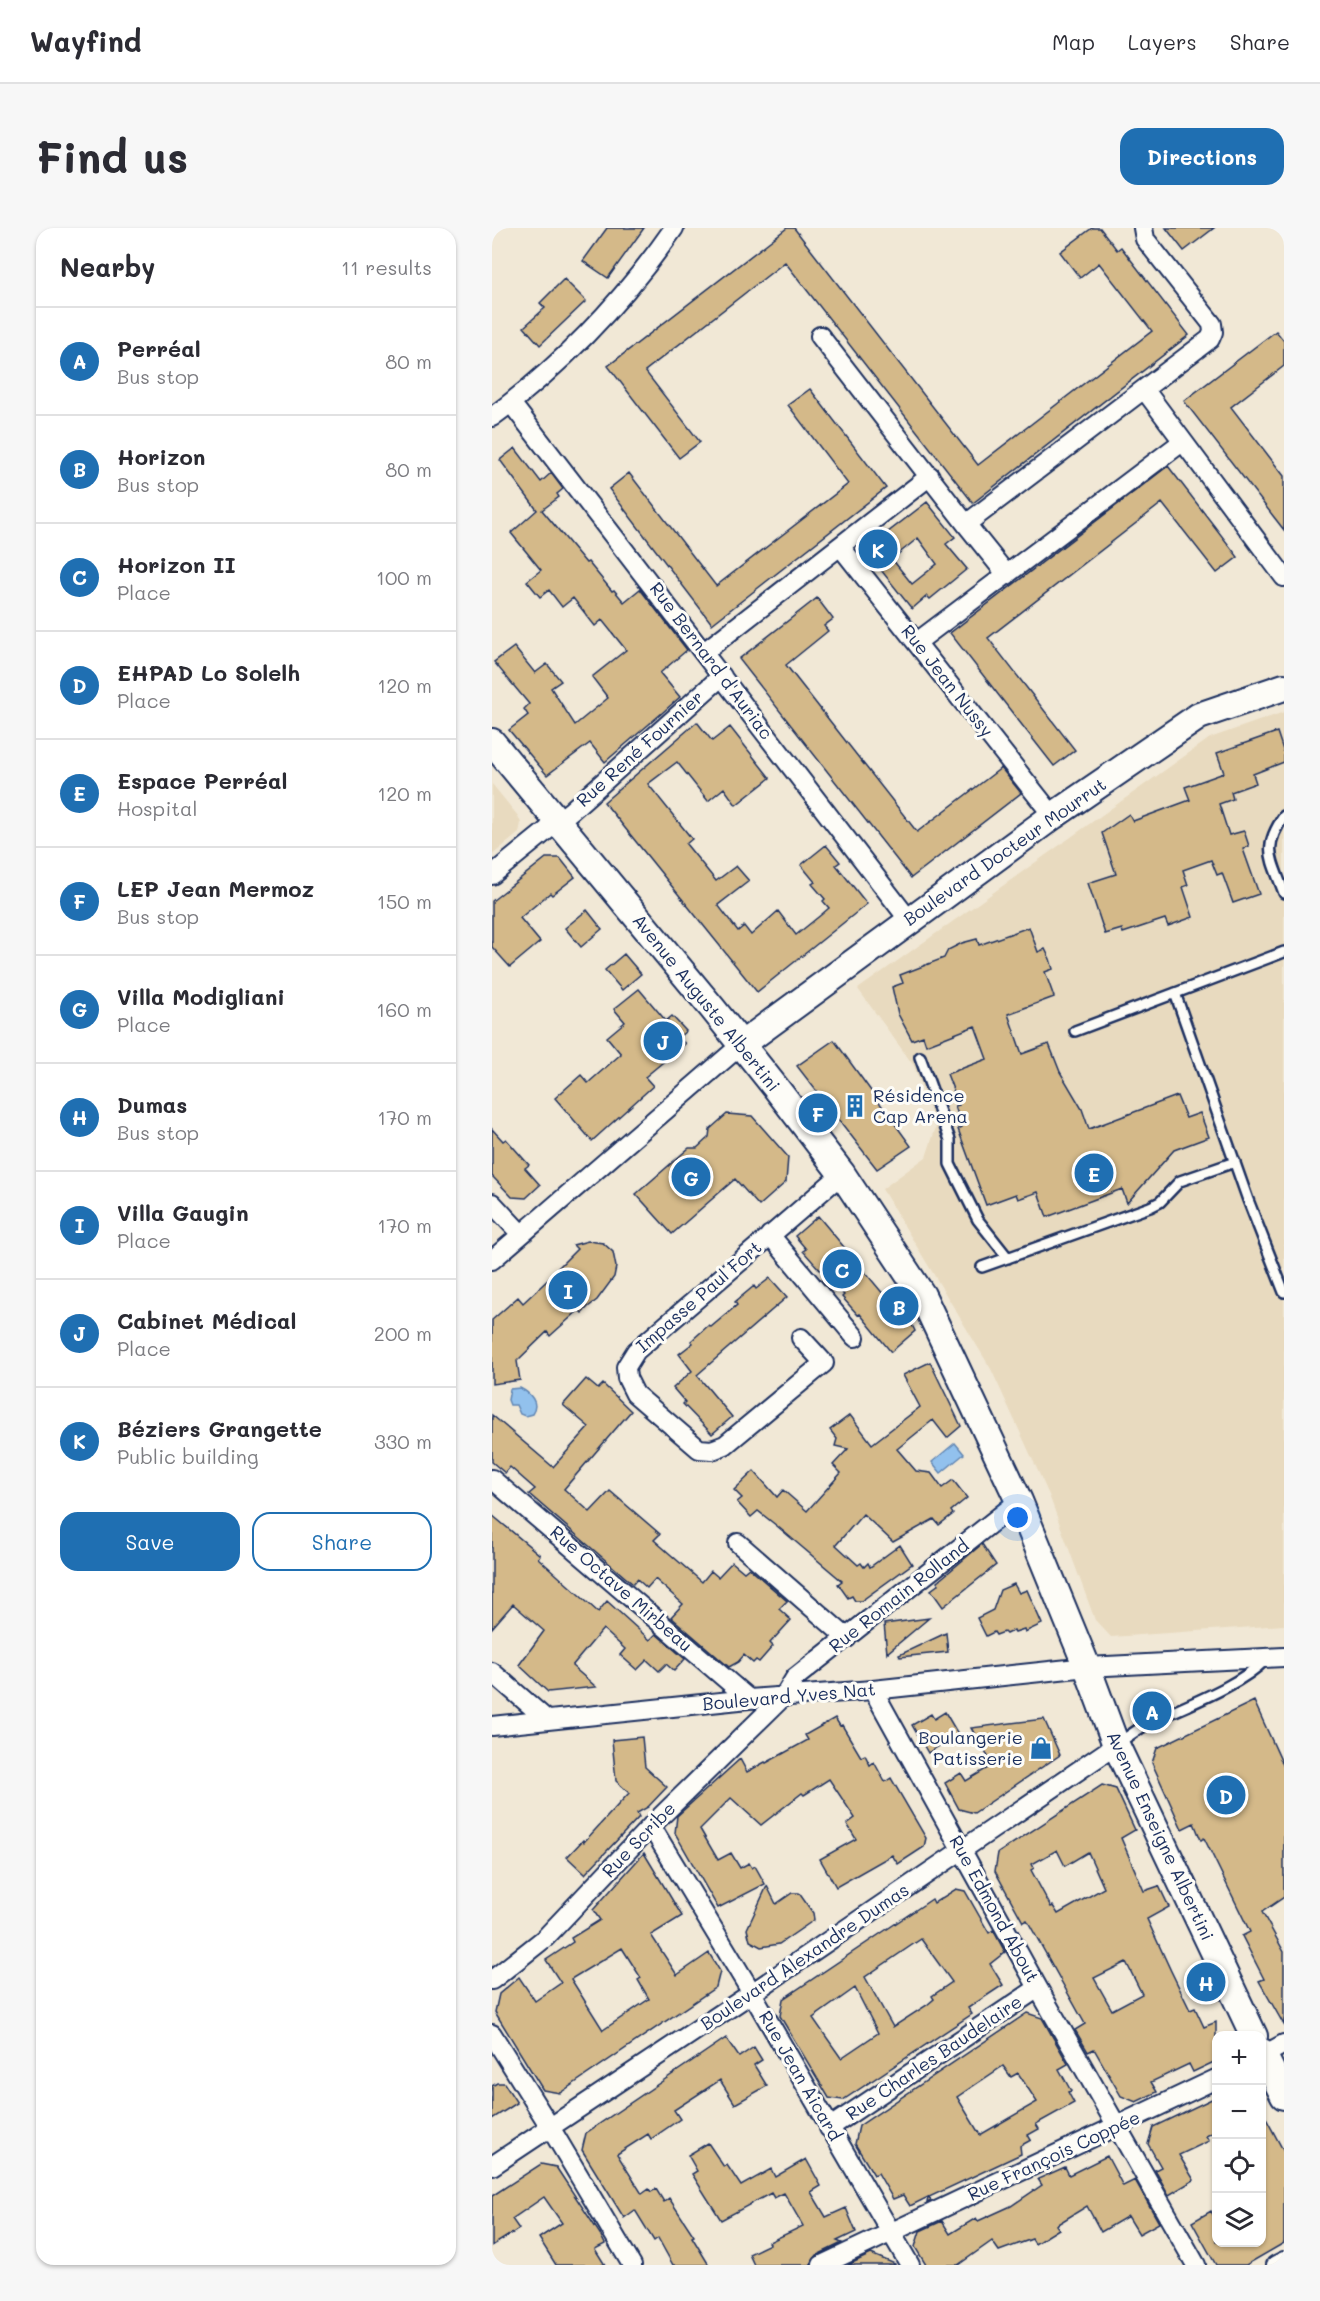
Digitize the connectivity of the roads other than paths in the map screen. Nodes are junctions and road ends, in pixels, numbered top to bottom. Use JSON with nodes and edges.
{"nodes":[{"id":1,"x":674,"y":228,"type":"edge"},
{"id":2,"x":1143,"y":228,"type":"edge"},
{"id":3,"x":820,"y":336,"type":"dead end"},
{"id":4,"x":1144,"y":390,"type":"junction"},
{"id":5,"x":511,"y":403,"type":"junction"},
{"id":6,"x":492,"y":417,"type":"edge"},
{"id":7,"x":1182,"y":442,"type":"junction"},
{"id":8,"x":930,"y":476,"type":"junction"},
{"id":9,"x":966,"y":524,"type":"junction"},
{"id":10,"x":840,"y":546,"type":"junction"},
{"id":11,"x":1007,"y":575,"type":"junction"},
{"id":12,"x":1284,"y":577,"type":"edge"},
{"id":13,"x":917,"y":642,"type":"junction"},
{"id":14,"x":704,"y":652,"type":"junction"},
{"id":15,"x":722,"y":676,"type":"junction"},
{"id":16,"x":1284,"y":687,"type":"edge"},
{"id":17,"x":492,"y":742,"type":"edge"},
{"id":18,"x":1053,"y":816,"type":"junction"},
{"id":19,"x":1284,"y":816,"type":"edge"},
{"id":20,"x":558,"y":822,"type":"junction"},
{"id":21,"x":492,"y":875,"type":"edge"},
{"id":22,"x":1284,"y":893,"type":"edge"},
{"id":23,"x":909,"y":920,"type":"junction"},
{"id":24,"x":1284,"y":952,"type":"edge"},
{"id":25,"x":1175,"y":993,"type":"junction"},
{"id":26,"x":1075,"y":1031,"type":"dead end"},
{"id":27,"x":741,"y":1045,"type":"junction"},
{"id":28,"x":920,"y":1057,"type":"dead end"},
{"id":29,"x":1235,"y":1162,"type":"junction"},
{"id":30,"x":842,"y":1174,"type":"junction"},
{"id":31,"x":492,"y":1203,"type":"edge"},
{"id":32,"x":521,"y":1234,"type":"junction"},
{"id":33,"x":770,"y":1235,"type":"junction"},
{"id":34,"x":1008,"y":1258,"type":"junction"},
{"id":35,"x":492,"y":1260,"type":"edge"},
{"id":36,"x":982,"y":1268,"type":"dead end"},
{"id":37,"x":1284,"y":1292,"type":"edge"},
{"id":38,"x":855,"y":1337,"type":"dead end"},
{"id":39,"x":801,"y":1338,"type":"dead end"},
{"id":40,"x":492,"y":1479,"type":"edge"},
{"id":41,"x":1019,"y":1501,"type":"junction"},
{"id":42,"x":738,"y":1543,"type":"dead end"},
{"id":43,"x":848,"y":1638,"type":"junction"},
{"id":44,"x":1284,"y":1657,"type":"edge"},
{"id":45,"x":1265,"y":1660,"type":"junction"},
{"id":46,"x":1087,"y":1667,"type":"junction"},
{"id":47,"x":492,"y":1672,"type":"edge"},
{"id":48,"x":873,"y":1690,"type":"junction"},
{"id":49,"x":784,"y":1696,"type":"junction"},
{"id":50,"x":749,"y":1699,"type":"junction"},
{"id":51,"x":547,"y":1720,"type":"junction"},
{"id":52,"x":492,"y":1726,"type":"edge"},
{"id":53,"x":1116,"y":1745,"type":"junction"},
{"id":54,"x":651,"y":1826,"type":"junction"},
{"id":55,"x":962,"y":1850,"type":"junction"},
{"id":56,"x":492,"y":1980,"type":"edge"},
{"id":57,"x":1038,"y":1988,"type":"junction"},
{"id":58,"x":752,"y":1993,"type":"junction"},
{"id":59,"x":1256,"y":2031,"type":"edge"},
{"id":60,"x":492,"y":2034,"type":"edge"},
{"id":61,"x":1266,"y":2051,"type":"edge"},
{"id":62,"x":1212,"y":2081,"type":"edge"},
{"id":63,"x":1284,"y":2096,"type":"edge"},
{"id":64,"x":1119,"y":2126,"type":"junction"},
{"id":65,"x":550,"y":2127,"type":"junction"},
{"id":66,"x":829,"y":2128,"type":"junction"},
{"id":67,"x":492,"y":2166,"type":"edge"},
{"id":68,"x":891,"y":2232,"type":"junction"},
{"id":69,"x":1284,"y":2261,"type":"edge"},
{"id":70,"x":632,"y":2265,"type":"edge"},
{"id":71,"x":822,"y":2265,"type":"edge"},
{"id":72,"x":910,"y":2265,"type":"edge"},
{"id":73,"x":1196,"y":2265,"type":"edge"},
{"id":74,"x":1276,"y":2265,"type":"edge"}],
"edges":[{"from":1,"to":5,"type":"street"},
{"from":2,"to":4,"type":"street"},
{"from":3,"to":8,"type":"street"},
{"from":4,"to":7,"type":"street"},
{"from":4,"to":9,"type":"street"},
{"from":5,"to":6,"type":"street"},
{"from":5,"to":14,"type":"street","name":"Rue Bernard d'Auriac"},
{"from":7,"to":11,"type":"street"},
{"from":7,"to":12,"type":"street"},
{"from":8,"to":9,"type":"street"},
{"from":8,"to":10,"type":"street"},
{"from":9,"to":11,"type":"street"},
{"from":10,"to":13,"type":"street","name":"Rue Jean Nussy"},
{"from":10,"to":14,"type":"street"},
{"from":11,"to":13,"type":"street"},
{"from":13,"to":18,"type":"street","name":"Rue Jean Nussy"},
{"from":14,"to":15,"type":"street","name":"Rue Bernard d'Auriac"},
{"from":15,"to":20,"type":"street","name":"Rue René Fournier"},
{"from":15,"to":23,"type":"street","name":"Rue Bernard d'Auriac"},
{"from":16,"to":18,"type":"street","name":"Boulevard Docteur Mourrut"},
{"from":17,"to":20,"type":"street","name":"Avenue Auguste Albertini"},
{"from":18,"to":23,"type":"street","name":"Boulevard Docteur Mourrut"},
{"from":19,"to":22,"type":"lane"},
{"from":20,"to":21,"type":"street","name":"Rue René Fournier"},
{"from":20,"to":27,"type":"street","name":"Avenue Auguste Albertini"},
{"from":23,"to":27,"type":"street","name":"Boulevard Docteur Mourrut"},
{"from":24,"to":25,"type":"lane"},
{"from":25,"to":26,"type":"lane"},
{"from":25,"to":29,"type":"lane"},
{"from":27,"to":30,"type":"street","name":"Avenue Auguste Albertini"},
{"from":27,"to":32,"type":"street"},
{"from":28,"to":34,"type":"lane"},
{"from":29,"to":34,"type":"lane"},
{"from":29,"to":37,"type":"lane"},
{"from":30,"to":33,"type":"street","name":"Impasse Paul Fort"},
{"from":30,"to":41,"type":"street","name":"Avenue Auguste Albertini"},
{"from":31,"to":32,"type":"street"},
{"from":32,"to":35,"type":"street"},
{"from":33,"to":38,"type":"street"},
{"from":33,"to":39,"type":"street","name":"Impasse Paul Fort"},
{"from":34,"to":36,"type":"lane"},
{"from":40,"to":50,"type":"street","name":"Rue Octave Mirbeau"},
{"from":41,"to":43,"type":"street","name":"Rue Romain Rolland"},
{"from":41,"to":46,"type":"street","name":"Avenue Auguste Albertini"},
{"from":42,"to":43,"type":"street"},
{"from":43,"to":49,"type":"street","name":"Rue Romain Rolland"},
{"from":44,"to":45,"type":"street","name":"Boulevard Yves Nat"},
{"from":45,"to":46,"type":"street","name":"Boulevard Yves Nat"},
{"from":45,"to":53,"type":"lane"},
{"from":46,"to":48,"type":"street","name":"Boulevard Yves Nat"},
{"from":46,"to":53,"type":"street","name":"Avenue Enseigne Albertini"},
{"from":47,"to":51,"type":"street"},
{"from":48,"to":49,"type":"street","name":"Boulevard Yves Nat"},
{"from":48,"to":55,"type":"street","name":"Rue Edmond About"},
{"from":49,"to":50,"type":"street","name":"Boulevard Yves Nat"},
{"from":49,"to":54,"type":"street","name":"Rue Scribe"},
{"from":50,"to":51,"type":"street","name":"Boulevard Yves Nat"},
{"from":51,"to":52,"type":"street","name":"Boulevard Yves Nat"},
{"from":53,"to":55,"type":"street","name":"Boulevard Alexandre Dumas"},
{"from":53,"to":59,"type":"street","name":"Avenue Enseigne Albertini"},
{"from":54,"to":56,"type":"street","name":"Rue Scribe"},
{"from":54,"to":58,"type":"street","name":"Rue Jean Aicard"},
{"from":55,"to":57,"type":"street","name":"Rue Edmond About"},
{"from":55,"to":58,"type":"street","name":"Boulevard Alexandre Dumas"},
{"from":57,"to":64,"type":"street","name":"Rue Edmond About"},
{"from":57,"to":66,"type":"street","name":"Rue Charles Baudelaire"},
{"from":58,"to":65,"type":"street","name":"Boulevard Alexandre Dumas"},
{"from":58,"to":66,"type":"street","name":"Rue Jean Aicard"},
{"from":60,"to":65,"type":"street"},
{"from":61,"to":63,"type":"street","name":"Avenue Enseigne Albertini"},
{"from":62,"to":64,"type":"street","name":"Rue François Coppée"},
{"from":64,"to":68,"type":"street","name":"Rue François Coppée"},
{"from":64,"to":73,"type":"street","name":"Rue Edmond About"},
{"from":65,"to":67,"type":"street","name":"Boulevard Alexandre Dumas"},
{"from":65,"to":70,"type":"street"},
{"from":66,"to":68,"type":"street","name":"Rue Jean Aicard"},
{"from":68,"to":71,"type":"street","name":"Rue François Coppée"},
{"from":68,"to":72,"type":"street","name":"Rue Jean Aicard"},
{"from":69,"to":74,"type":"street"}]}
